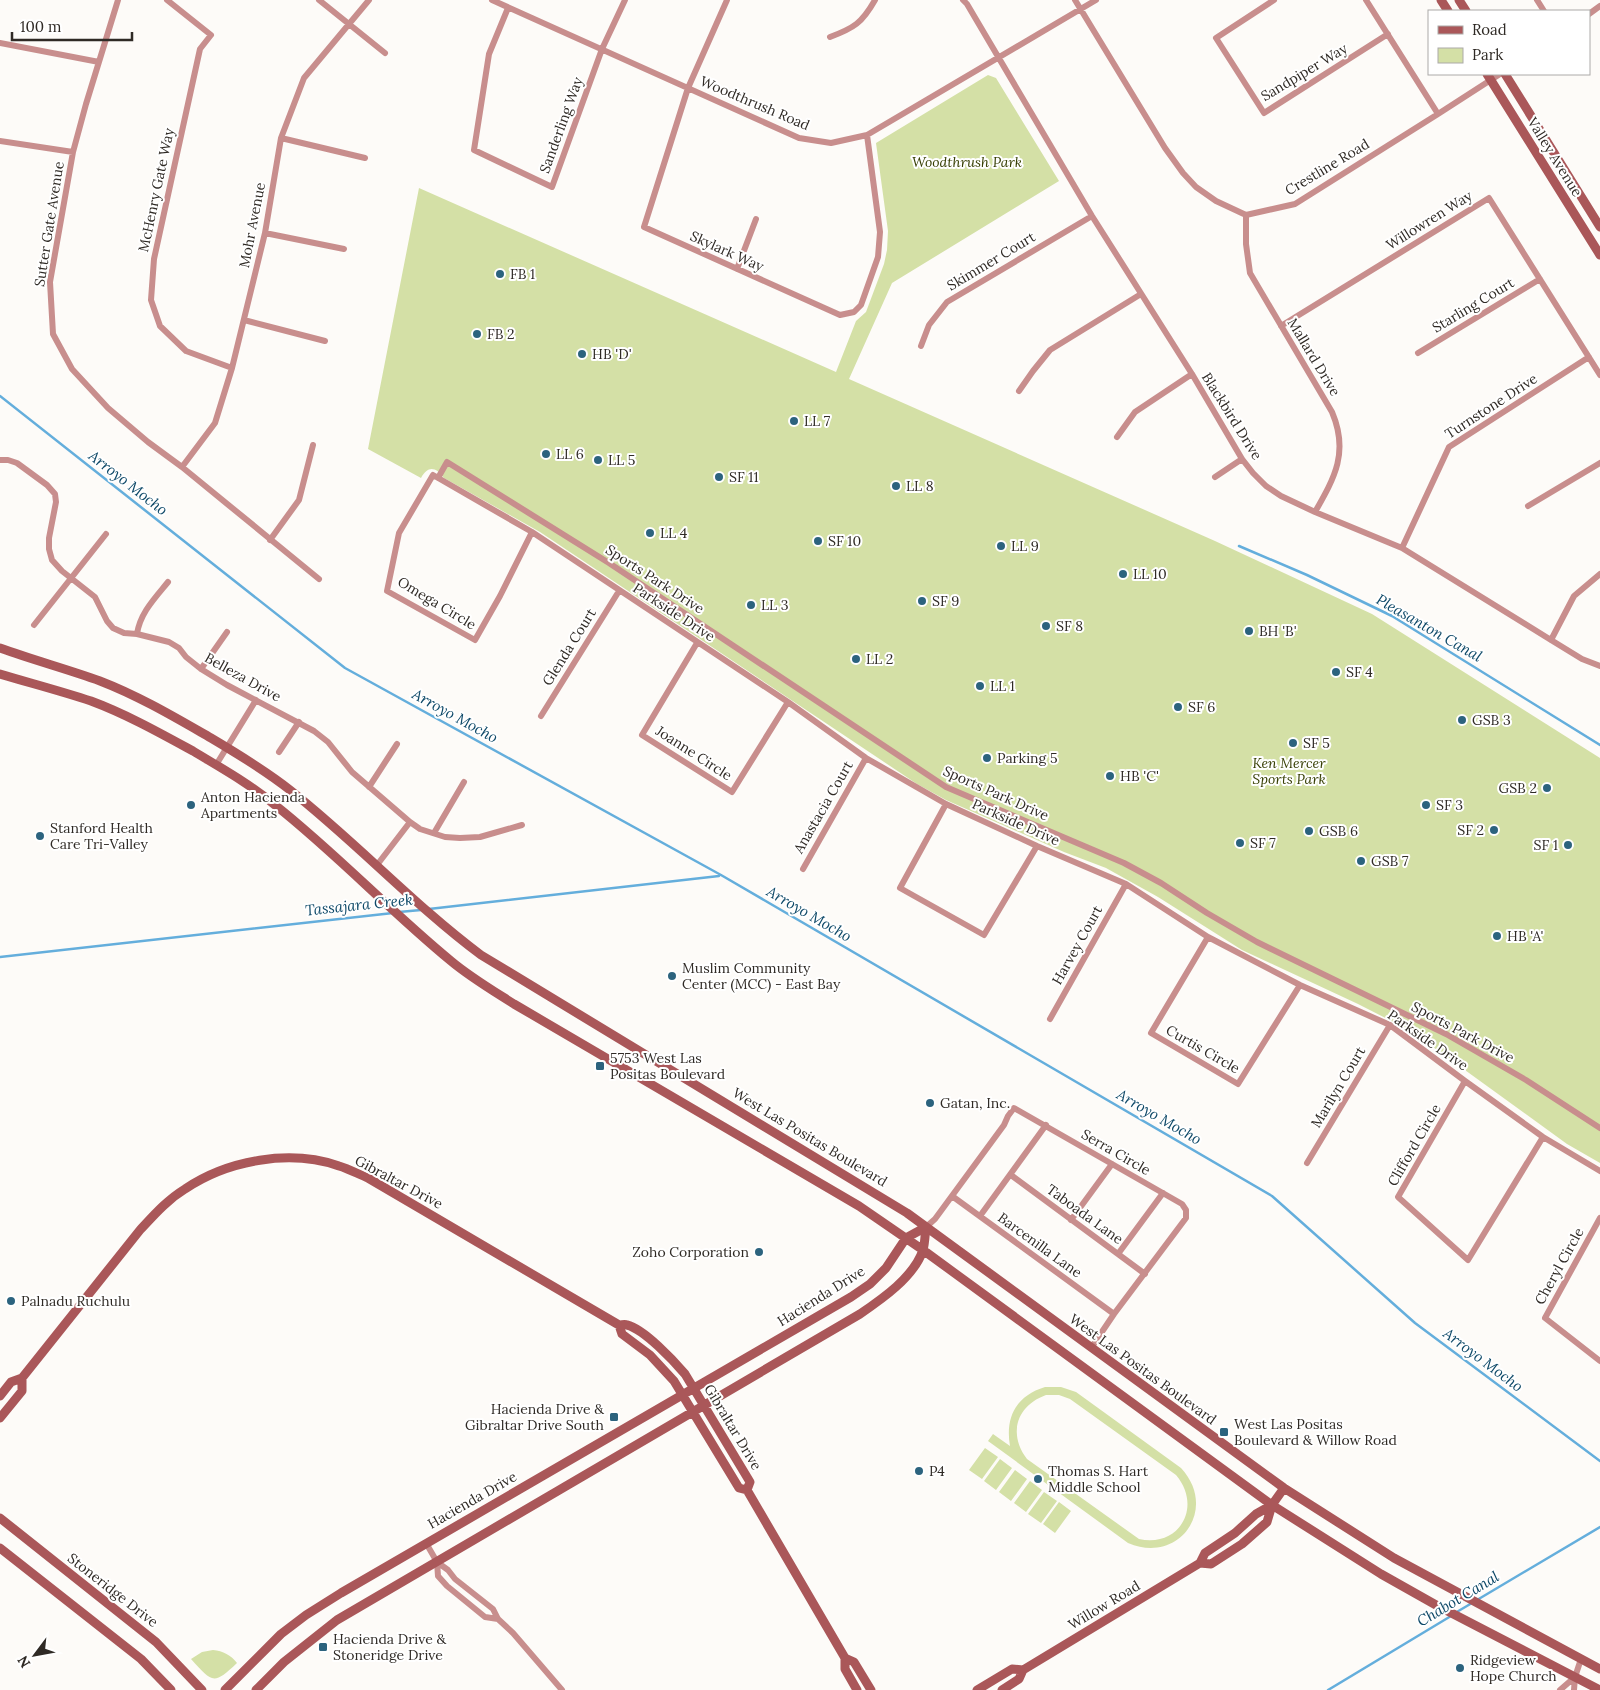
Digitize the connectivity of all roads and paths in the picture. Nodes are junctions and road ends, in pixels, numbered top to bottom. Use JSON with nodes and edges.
{"nodes":[{"id":1,"x":118,"y":0,"type":"edge"},
{"id":2,"x":167,"y":0,"type":"edge"},
{"id":3,"x":319,"y":0,"type":"edge"},
{"id":4,"x":369,"y":0,"type":"edge"},
{"id":5,"x":492,"y":0,"type":"edge"},
{"id":6,"x":625,"y":0,"type":"edge"},
{"id":7,"x":728,"y":0,"type":"edge"},
{"id":8,"x":875,"y":0,"type":"edge"},
{"id":9,"x":963,"y":0,"type":"edge"},
{"id":10,"x":1075,"y":0,"type":"edge"},
{"id":11,"x":1096,"y":0,"type":"edge"},
{"id":12,"x":1274,"y":0,"type":"edge"},
{"id":13,"x":1366,"y":0,"type":"edge"},
{"id":14,"x":508,"y":8,"type":"junction"},
{"id":15,"x":1081,"y":9,"type":"junction"},
{"id":16,"x":349,"y":24,"type":"junction"},
{"id":17,"x":1388,"y":34,"type":"junction"},
{"id":18,"x":830,"y":37,"type":"dead end"},
{"id":19,"x":0,"y":44,"type":"edge"},
{"id":20,"x":602,"y":49,"type":"junction"},
{"id":21,"x":385,"y":52,"type":"dead end"},
{"id":22,"x":999,"y":58,"type":"junction"},
{"id":23,"x":98,"y":62,"type":"junction"},
{"id":24,"x":1506,"y":75,"type":"edge"},
{"id":25,"x":1489,"y":77,"type":"edge"},
{"id":26,"x":688,"y":88,"type":"junction"},
{"id":27,"x":1438,"y":114,"type":"junction"},
{"id":28,"x":867,"y":135,"type":"junction"},
{"id":29,"x":281,"y":138,"type":"junction"},
{"id":30,"x":0,"y":141,"type":"edge"},
{"id":31,"x":73,"y":152,"type":"junction"},
{"id":32,"x":365,"y":158,"type":"dead end"},
{"id":33,"x":1246,"y":215,"type":"junction"},
{"id":34,"x":1092,"y":216,"type":"junction"},
{"id":35,"x":756,"y":219,"type":"dead end"},
{"id":36,"x":1600,"y":227,"type":"edge"},
{"id":37,"x":265,"y":232,"type":"junction"},
{"id":38,"x":344,"y":249,"type":"dead end"},
{"id":39,"x":1600,"y":255,"type":"edge"},
{"id":40,"x":737,"y":269,"type":"junction"},
{"id":41,"x":1540,"y":279,"type":"junction"},
{"id":42,"x":1141,"y":294,"type":"junction"},
{"id":43,"x":244,"y":320,"type":"junction"},
{"id":44,"x":1281,"y":326,"type":"junction"},
{"id":45,"x":325,"y":341,"type":"dead end"},
{"id":46,"x":921,"y":346,"type":"dead end"},
{"id":47,"x":1418,"y":353,"type":"dead end"},
{"id":48,"x":1589,"y":357,"type":"junction"},
{"id":49,"x":232,"y":368,"type":"junction"},
{"id":50,"x":1192,"y":374,"type":"junction"},
{"id":51,"x":1600,"y":375,"type":"edge"},
{"id":52,"x":1019,"y":391,"type":"dead end"},
{"id":53,"x":1117,"y":437,"type":"dead end"},
{"id":54,"x":313,"y":445,"type":"dead end"},
{"id":55,"x":1242,"y":459,"type":"junction"},
{"id":56,"x":0,"y":460,"type":"edge"},
{"id":57,"x":1600,"y":463,"type":"edge"},
{"id":58,"x":182,"y":467,"type":"junction"},
{"id":59,"x":436,"y":477,"type":"junction"},
{"id":60,"x":1215,"y":477,"type":"dead end"},
{"id":61,"x":1528,"y":506,"type":"dead end"},
{"id":62,"x":1315,"y":512,"type":"junction"},
{"id":63,"x":532,"y":532,"type":"junction"},
{"id":64,"x":106,"y":534,"type":"dead end"},
{"id":65,"x":270,"y":540,"type":"junction"},
{"id":66,"x":1402,"y":548,"type":"junction"},
{"id":67,"x":1600,"y":574,"type":"edge"},
{"id":68,"x":72,"y":578,"type":"junction"},
{"id":69,"x":319,"y":579,"type":"dead end"},
{"id":70,"x":168,"y":582,"type":"dead end"},
{"id":71,"x":619,"y":591,"type":"junction"},
{"id":72,"x":34,"y":625,"type":"dead end"},
{"id":73,"x":227,"y":632,"type":"dead end"},
{"id":74,"x":137,"y":634,"type":"junction"},
{"id":75,"x":1551,"y":640,"type":"junction"},
{"id":76,"x":697,"y":643,"type":"junction"},
{"id":77,"x":0,"y":648,"type":"edge"},
{"id":78,"x":1600,"y":666,"type":"edge"},
{"id":79,"x":201,"y":669,"type":"junction"},
{"id":80,"x":0,"y":674,"type":"edge"},
{"id":81,"x":256,"y":700,"type":"junction"},
{"id":82,"x":788,"y":702,"type":"junction"},
{"id":83,"x":541,"y":716,"type":"dead end"},
{"id":84,"x":299,"y":722,"type":"junction"},
{"id":85,"x":397,"y":744,"type":"dead end"},
{"id":86,"x":226,"y":748,"type":"junction"},
{"id":87,"x":279,"y":752,"type":"dead end"},
{"id":88,"x":866,"y":758,"type":"junction"},
{"id":89,"x":216,"y":765,"type":"junction"},
{"id":90,"x":464,"y":782,"type":"dead end"},
{"id":91,"x":368,"y":787,"type":"junction"},
{"id":92,"x":946,"y":804,"type":"junction"},
{"id":93,"x":410,"y":822,"type":"junction"},
{"id":94,"x":522,"y":825,"type":"dead end"},
{"id":95,"x":434,"y":833,"type":"junction"},
{"id":96,"x":1037,"y":846,"type":"junction"},
{"id":97,"x":377,"y":864,"type":"junction"},
{"id":98,"x":803,"y":869,"type":"dead end"},
{"id":99,"x":1126,"y":884,"type":"junction"},
{"id":100,"x":1208,"y":937,"type":"junction"},
{"id":101,"x":1300,"y":985,"type":"junction"},
{"id":102,"x":1050,"y":1019,"type":"dead end"},
{"id":103,"x":1390,"y":1024,"type":"junction"},
{"id":104,"x":1465,"y":1081,"type":"junction"},
{"id":105,"x":1046,"y":1126,"type":"junction"},
{"id":106,"x":1600,"y":1128,"type":"edge"},
{"id":107,"x":1544,"y":1137,"type":"junction"},
{"id":108,"x":1307,"y":1163,"type":"dead end"},
{"id":109,"x":1112,"y":1164,"type":"junction"},
{"id":110,"x":1600,"y":1171,"type":"edge"},
{"id":111,"x":1011,"y":1175,"type":"junction"},
{"id":112,"x":1163,"y":1193,"type":"junction"},
{"id":113,"x":952,"y":1196,"type":"junction"},
{"id":114,"x":980,"y":1216,"type":"junction"},
{"id":115,"x":1600,"y":1218,"type":"edge"},
{"id":116,"x":1072,"y":1220,"type":"junction"},
{"id":117,"x":926,"y":1227,"type":"junction"},
{"id":118,"x":906,"y":1238,"type":"junction"},
{"id":119,"x":923,"y":1250,"type":"junction"},
{"id":120,"x":1118,"y":1254,"type":"junction"},
{"id":121,"x":1145,"y":1274,"type":"junction"},
{"id":122,"x":1114,"y":1314,"type":"junction"},
{"id":123,"x":619,"y":1325,"type":"junction"},
{"id":124,"x":1091,"y":1348,"type":"junction"},
{"id":125,"x":1600,"y":1361,"type":"edge"},
{"id":126,"x":22,"y":1378,"type":"junction"},
{"id":127,"x":694,"y":1388,"type":"junction"},
{"id":128,"x":682,"y":1395,"type":"junction"},
{"id":129,"x":0,"y":1396,"type":"edge"},
{"id":130,"x":704,"y":1405,"type":"junction"},
{"id":131,"x":693,"y":1412,"type":"junction"},
{"id":132,"x":0,"y":1418,"type":"edge"},
{"id":133,"x":1284,"y":1488,"type":"junction"},
{"id":134,"x":747,"y":1490,"type":"junction"},
{"id":135,"x":1272,"y":1505,"type":"junction"},
{"id":136,"x":0,"y":1518,"type":"edge"},
{"id":137,"x":426,"y":1543,"type":"junction"},
{"id":138,"x":0,"y":1548,"type":"edge"},
{"id":139,"x":437,"y":1562,"type":"junction"},
{"id":140,"x":1200,"y":1563,"type":"junction"},
{"id":141,"x":498,"y":1619,"type":"junction"},
{"id":142,"x":845,"y":1658,"type":"junction"},
{"id":143,"x":1581,"y":1659,"type":"junction"},
{"id":144,"x":1600,"y":1669,"type":"edge"},
{"id":145,"x":1023,"y":1670,"type":"junction"},
{"id":146,"x":1575,"y":1677,"type":"junction"},
{"id":147,"x":171,"y":1690,"type":"edge"},
{"id":148,"x":202,"y":1690,"type":"edge"},
{"id":149,"x":225,"y":1690,"type":"edge"},
{"id":150,"x":256,"y":1690,"type":"edge"},
{"id":151,"x":562,"y":1690,"type":"edge"},
{"id":152,"x":857,"y":1690,"type":"edge"},
{"id":153,"x":871,"y":1690,"type":"edge"},
{"id":154,"x":977,"y":1690,"type":"edge"},
{"id":155,"x":1002,"y":1690,"type":"edge"},
{"id":156,"x":1560,"y":1690,"type":"edge"},
{"id":157,"x":1574,"y":1690,"type":"edge"},
{"id":158,"x":1600,"y":1690,"type":"edge"}],
"edges":[{"from":1,"to":23,"type":"street","name":"Sutter Gate Avenue"},
{"from":2,"to":49,"type":"street","name":"McHenry Gate Way"},
{"from":3,"to":16,"type":"street"},
{"from":4,"to":16,"type":"street","name":"Mohr Avenue"},
{"from":5,"to":14,"type":"street","name":"Woodthrush Road"},
{"from":6,"to":20,"type":"street"},
{"from":7,"to":26,"type":"street","name":"Skylark Way"},
{"from":8,"to":18,"type":"street"},
{"from":9,"to":22,"type":"street","name":"Blackbird Drive"},
{"from":10,"to":15,"type":"street"},
{"from":11,"to":15,"type":"street","name":"Woodthrush Road"},
{"from":12,"to":17,"type":"street","name":"Sandpiper Way"},
{"from":13,"to":17,"type":"street"},
{"from":14,"to":20,"type":"street","name":"Woodthrush Road"},
{"from":14,"to":20,"type":"street","name":"Sanderling Way"},
{"from":15,"to":22,"type":"street","name":"Woodthrush Road"},
{"from":15,"to":33,"type":"street"},
{"from":16,"to":21,"type":"street"},
{"from":16,"to":29,"type":"street","name":"Mohr Avenue"},
{"from":17,"to":27,"type":"street"},
{"from":19,"to":23,"type":"street"},
{"from":20,"to":26,"type":"street","name":"Woodthrush Road"},
{"from":22,"to":28,"type":"street","name":"Woodthrush Road"},
{"from":22,"to":34,"type":"street","name":"Blackbird Drive"},
{"from":23,"to":31,"type":"street","name":"Sutter Gate Avenue"},
{"from":24,"to":36,"type":"main road","name":"Valley Avenue"},
{"from":25,"to":27,"type":"street","name":"Crestline Road"},
{"from":25,"to":39,"type":"main road","name":"Valley Avenue"},
{"from":26,"to":28,"type":"street","name":"Woodthrush Road"},
{"from":26,"to":40,"type":"street","name":"Skylark Way"},
{"from":27,"to":33,"type":"street","name":"Crestline Road"},
{"from":28,"to":40,"type":"street","name":"Skylark Way"},
{"from":29,"to":32,"type":"street"},
{"from":29,"to":37,"type":"street","name":"Mohr Avenue"},
{"from":30,"to":31,"type":"street"},
{"from":31,"to":58,"type":"street","name":"Sutter Gate Avenue"},
{"from":33,"to":44,"type":"street","name":"Mallard Drive"},
{"from":34,"to":42,"type":"street","name":"Blackbird Drive"},
{"from":34,"to":46,"type":"street","name":"Skimmer Court"},
{"from":35,"to":40,"type":"street"},
{"from":37,"to":38,"type":"street"},
{"from":37,"to":43,"type":"street","name":"Mohr Avenue"},
{"from":41,"to":44,"type":"street","name":"Willowren Way"},
{"from":41,"to":47,"type":"street","name":"Starling Court"},
{"from":41,"to":48,"type":"street","name":"Willowren Way"},
{"from":42,"to":50,"type":"street","name":"Blackbird Drive"},
{"from":42,"to":52,"type":"street"},
{"from":43,"to":45,"type":"street"},
{"from":43,"to":49,"type":"street","name":"Mohr Avenue"},
{"from":44,"to":62,"type":"street","name":"Mallard Drive"},
{"from":48,"to":51,"type":"street","name":"Willowren Way"},
{"from":48,"to":66,"type":"street","name":"Turnstone Drive"},
{"from":49,"to":58,"type":"street","name":"Mohr Avenue"},
{"from":50,"to":53,"type":"street"},
{"from":50,"to":55,"type":"street","name":"Blackbird Drive"},
{"from":54,"to":65,"type":"street"},
{"from":55,"to":60,"type":"street"},
{"from":55,"to":62,"type":"street","name":"Blackbird Drive"},
{"from":56,"to":68,"type":"street","name":"Belleza Drive"},
{"from":57,"to":61,"type":"street"},
{"from":58,"to":65,"type":"street","name":"Sutter Gate Avenue"},
{"from":59,"to":63,"type":"street","name":"Parkside Drive"},
{"from":59,"to":63,"type":"street","name":"Omega Circle"},
{"from":59,"to":106,"type":"street","name":"Sports Park Drive"},
{"from":62,"to":66,"type":"street","name":"Blackbird Drive"},
{"from":63,"to":71,"type":"street","name":"Parkside Drive"},
{"from":64,"to":68,"type":"street"},
{"from":65,"to":69,"type":"street","name":"Sutter Gate Avenue"},
{"from":66,"to":75,"type":"street","name":"Blackbird Drive"},
{"from":67,"to":75,"type":"street"},
{"from":68,"to":72,"type":"street"},
{"from":68,"to":74,"type":"street","name":"Belleza Drive"},
{"from":70,"to":74,"type":"street"},
{"from":71,"to":76,"type":"street","name":"Parkside Drive"},
{"from":71,"to":83,"type":"street","name":"Glenda Court"},
{"from":73,"to":79,"type":"street"},
{"from":74,"to":79,"type":"street","name":"Belleza Drive"},
{"from":75,"to":78,"type":"street","name":"Blackbird Drive"},
{"from":76,"to":82,"type":"street","name":"Parkside Drive"},
{"from":76,"to":82,"type":"street","name":"Joanne Circle"},
{"from":77,"to":86,"type":"main road","name":"West Las Positas Boulevard"},
{"from":79,"to":81,"type":"street","name":"Belleza Drive"},
{"from":80,"to":89,"type":"main road"},
{"from":81,"to":84,"type":"street","name":"Belleza Drive"},
{"from":81,"to":86,"type":"street"},
{"from":82,"to":88,"type":"street","name":"Parkside Drive"},
{"from":84,"to":87,"type":"street"},
{"from":84,"to":91,"type":"street","name":"Belleza Drive"},
{"from":85,"to":91,"type":"street"},
{"from":86,"to":89,"type":"street"},
{"from":86,"to":97,"type":"main road","name":"West Las Positas Boulevard"},
{"from":88,"to":92,"type":"street","name":"Parkside Drive"},
{"from":88,"to":98,"type":"street","name":"Anastacia Court"},
{"from":89,"to":118,"type":"main road"},
{"from":90,"to":95,"type":"street"},
{"from":91,"to":93,"type":"street","name":"Belleza Drive"},
{"from":92,"to":96,"type":"street","name":"Parkside Drive"},
{"from":92,"to":96,"type":"street"},
{"from":93,"to":95,"type":"street","name":"Belleza Drive"},
{"from":93,"to":97,"type":"street"},
{"from":94,"to":95,"type":"street","name":"Belleza Drive"},
{"from":96,"to":99,"type":"street","name":"Parkside Drive"},
{"from":97,"to":117,"type":"main road","name":"West Las Positas Boulevard"},
{"from":99,"to":100,"type":"street","name":"Parkside Drive"},
{"from":99,"to":102,"type":"street","name":"Harvey Court"},
{"from":100,"to":101,"type":"street","name":"Parkside Drive"},
{"from":100,"to":101,"type":"street","name":"Curtis Circle"},
{"from":101,"to":103,"type":"street","name":"Parkside Drive"},
{"from":103,"to":104,"type":"street","name":"Parkside Drive"},
{"from":103,"to":108,"type":"street","name":"Marilyn Court"},
{"from":104,"to":107,"type":"street","name":"Parkside Drive"},
{"from":104,"to":107,"type":"street","name":"Clifford Circle"},
{"from":105,"to":109,"type":"street","name":"Serra Circle"},
{"from":105,"to":111,"type":"street"},
{"from":105,"to":113,"type":"street","name":"Serra Circle"},
{"from":107,"to":110,"type":"street","name":"Parkside Drive"},
{"from":109,"to":112,"type":"street","name":"Serra Circle"},
{"from":109,"to":116,"type":"street"},
{"from":111,"to":114,"type":"street"},
{"from":111,"to":116,"type":"street","name":"Taboada Lane"},
{"from":112,"to":120,"type":"street"},
{"from":112,"to":121,"type":"street","name":"Serra Circle"},
{"from":113,"to":114,"type":"street","name":"Barcenilla Lane"},
{"from":113,"to":117,"type":"street","name":"Serra Circle"},
{"from":114,"to":122,"type":"street","name":"Barcenilla Lane"},
{"from":115,"to":125,"type":"street","name":"Cheryl Circle"},
{"from":116,"to":120,"type":"street","name":"Taboada Lane"},
{"from":117,"to":118,"type":"main road","name":"Hacienda Drive"},
{"from":117,"to":119,"type":"main road"},
{"from":117,"to":124,"type":"main road","name":"West Las Positas Boulevard"},
{"from":118,"to":119,"type":"main road"},
{"from":118,"to":127,"type":"main road","name":"Hacienda Drive"},
{"from":119,"to":130,"type":"main road"},
{"from":119,"to":135,"type":"main road"},
{"from":120,"to":121,"type":"street","name":"Taboada Lane"},
{"from":121,"to":122,"type":"street","name":"Serra Circle"},
{"from":122,"to":124,"type":"street","name":"Serra Circle"},
{"from":123,"to":126,"type":"main road","name":"Gibraltar Drive"},
{"from":123,"to":127,"type":"main road","name":"Gibraltar Drive"},
{"from":123,"to":128,"type":"main road","name":"Gibraltar Drive"},
{"from":124,"to":133,"type":"main road","name":"West Las Positas Boulevard"},
{"from":126,"to":129,"type":"main road","name":"Gibraltar Drive"},
{"from":126,"to":132,"type":"main road","name":"Gibraltar Drive"},
{"from":127,"to":128,"type":"main road","name":"Hacienda Drive"},
{"from":127,"to":130,"type":"main road","name":"Gibraltar Drive"},
{"from":128,"to":131,"type":"main road","name":"Gibraltar Drive"},
{"from":128,"to":137,"type":"main road","name":"Hacienda Drive"},
{"from":130,"to":131,"type":"main road"},
{"from":130,"to":134,"type":"main road","name":"Gibraltar Drive"},
{"from":131,"to":134,"type":"main road","name":"Gibraltar Drive"},
{"from":131,"to":139,"type":"main road"},
{"from":133,"to":135,"type":"main road","name":"Willow Road"},
{"from":133,"to":143,"type":"main road","name":"West Las Positas Boulevard"},
{"from":134,"to":142,"type":"main road","name":"Gibraltar Drive"},
{"from":135,"to":140,"type":"main road","name":"Willow Road"},
{"from":135,"to":140,"type":"main road","name":"Willow Road"},
{"from":135,"to":146,"type":"main road"},
{"from":136,"to":148,"type":"main road","name":"Stoneridge Drive"},
{"from":137,"to":139,"type":"street"},
{"from":137,"to":149,"type":"main road","name":"Hacienda Drive"},
{"from":138,"to":147,"type":"main road"},
{"from":139,"to":141,"type":"street"},
{"from":139,"to":141,"type":"street"},
{"from":139,"to":150,"type":"main road"},
{"from":140,"to":145,"type":"main road","name":"Willow Road"},
{"from":141,"to":151,"type":"street"},
{"from":142,"to":152,"type":"main road","name":"Gibraltar Drive"},
{"from":142,"to":153,"type":"main road","name":"Gibraltar Drive"},
{"from":143,"to":144,"type":"main road","name":"West Las Positas Boulevard"},
{"from":143,"to":146,"type":"street"},
{"from":145,"to":154,"type":"main road","name":"Willow Road"},
{"from":145,"to":155,"type":"main road","name":"Willow Road"},
{"from":146,"to":156,"type":"street"},
{"from":146,"to":157,"type":"street"},
{"from":146,"to":158,"type":"main road"}]}
